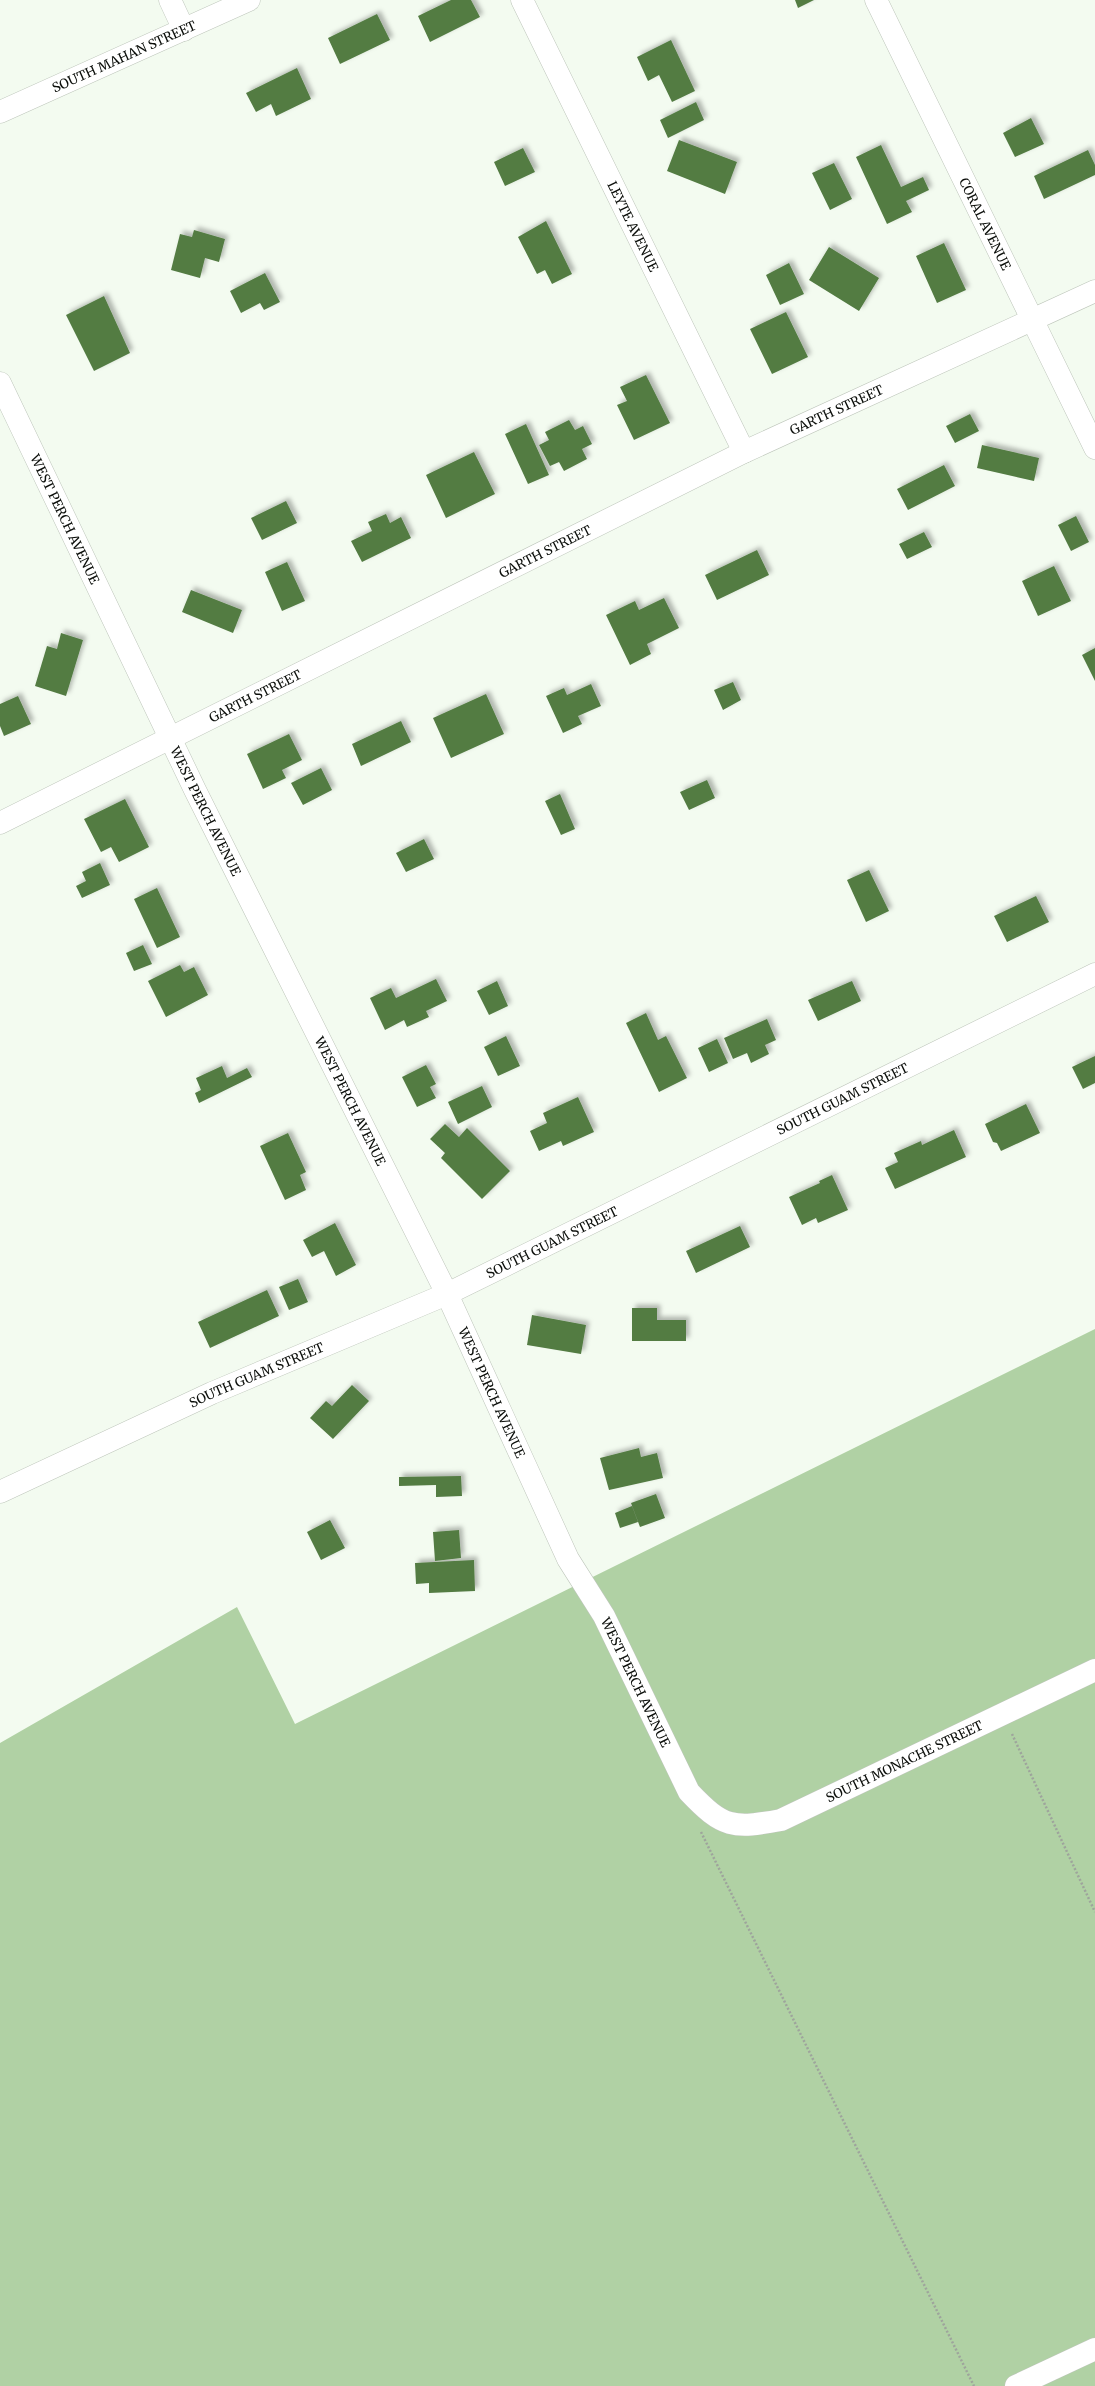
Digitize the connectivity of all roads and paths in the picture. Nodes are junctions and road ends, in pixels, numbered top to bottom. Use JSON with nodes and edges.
{"nodes":[{"id":1,"x":170,"y":0,"type":"edge"},
{"id":2,"x":248,"y":0,"type":"edge"},
{"id":3,"x":522,"y":0,"type":"edge"},
{"id":4,"x":876,"y":0,"type":"edge"},
{"id":5,"x":184,"y":30,"type":"junction"},
{"id":6,"x":0,"y":112,"type":"edge"},
{"id":7,"x":1095,"y":291,"type":"edge"},
{"id":8,"x":1033,"y":319,"type":"junction"},
{"id":9,"x":0,"y":383,"type":"edge"},
{"id":10,"x":1095,"y":448,"type":"edge"},
{"id":11,"x":744,"y":452,"type":"junction"},
{"id":12,"x":171,"y":739,"type":"junction"},
{"id":13,"x":0,"y":823,"type":"edge"},
{"id":14,"x":1095,"y":974,"type":"edge"},
{"id":15,"x":447,"y":1294,"type":"junction"},
{"id":16,"x":0,"y":1492,"type":"edge"},
{"id":17,"x":1095,"y":1670,"type":"edge"},
{"id":18,"x":1004,"y":1715,"type":"junction"},
{"id":19,"x":704,"y":1819,"type":"junction"},
{"id":20,"x":1095,"y":1912,"type":"edge"},
{"id":21,"x":1095,"y":2349,"type":"edge"},
{"id":22,"x":974,"y":2386,"type":"edge"},
{"id":23,"x":1016,"y":2386,"type":"edge"}],
"edges":[{"from":1,"to":5,"type":"street"},
{"from":2,"to":5,"type":"street","name":"SOUTH MAHAN STREET"},
{"from":3,"to":11,"type":"street","name":"LEYTE AVENUE"},
{"from":4,"to":8,"type":"street","name":"CORAL AVENUE"},
{"from":5,"to":6,"type":"street","name":"SOUTH MAHAN STREET"},
{"from":7,"to":8,"type":"street","name":"GARTH STREET"},
{"from":8,"to":10,"type":"street","name":"CORAL AVENUE"},
{"from":8,"to":11,"type":"street","name":"GARTH STREET"},
{"from":9,"to":12,"type":"street","name":"WEST PERCH AVENUE"},
{"from":11,"to":12,"type":"street","name":"GARTH STREET"},
{"from":12,"to":13,"type":"street","name":"GARTH STREET"},
{"from":12,"to":15,"type":"street","name":"WEST PERCH AVENUE"},
{"from":14,"to":15,"type":"street","name":"SOUTH GUAM STREET"},
{"from":15,"to":16,"type":"street","name":"SOUTH GUAM STREET"},
{"from":15,"to":19,"type":"street","name":"WEST PERCH AVENUE"},
{"from":17,"to":18,"type":"street","name":"SOUTH MONACHE STREET"},
{"from":18,"to":19,"type":"street","name":"SOUTH MONACHE STREET"},
{"from":18,"to":20,"type":"path"},
{"from":19,"to":22,"type":"path"},
{"from":21,"to":23,"type":"street"}]}
